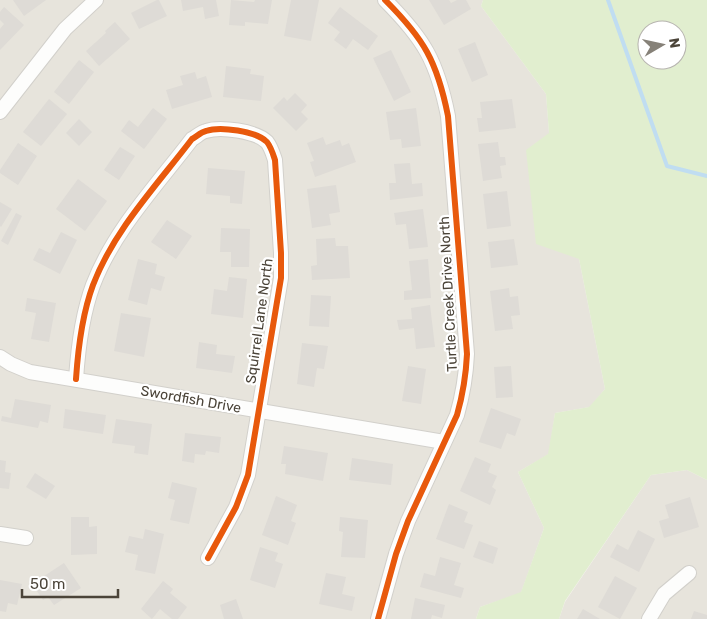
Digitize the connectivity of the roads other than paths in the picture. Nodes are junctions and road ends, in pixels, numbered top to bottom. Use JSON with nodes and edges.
{"nodes":[{"id":1,"x":96,"y":0,"type":"edge"},
{"id":2,"x":385,"y":0,"type":"edge"},
{"id":3,"x":0,"y":112,"type":"edge"},
{"id":4,"x":0,"y":357,"type":"edge"},
{"id":5,"x":76,"y":379,"type":"junction"},
{"id":6,"x":259,"y":411,"type":"junction"},
{"id":7,"x":444,"y":442,"type":"junction"},
{"id":8,"x":0,"y":534,"type":"edge"},
{"id":9,"x":26,"y":538,"type":"dead end"},
{"id":10,"x":208,"y":558,"type":"dead end"},
{"id":11,"x":689,"y":573,"type":"dead end"},
{"id":12,"x":378,"y":619,"type":"edge"},
{"id":13,"x":649,"y":619,"type":"edge"}],
"edges":[{"from":1,"to":3,"type":"street"},
{"from":2,"to":7,"type":"street","name":"Turtle Creek Drive North"},
{"from":4,"to":5,"type":"street","name":"Swordfish Drive"},
{"from":5,"to":6,"type":"street","name":"Swordfish Drive"},
{"from":5,"to":6,"type":"street","name":"Squirrel Lane North"},
{"from":6,"to":7,"type":"street","name":"Swordfish Drive"},
{"from":6,"to":10,"type":"street","name":"Squirrel Lane North"},
{"from":7,"to":12,"type":"street","name":"Turtle Creek Drive North"},
{"from":8,"to":9,"type":"street"},
{"from":11,"to":13,"type":"street"}]}
